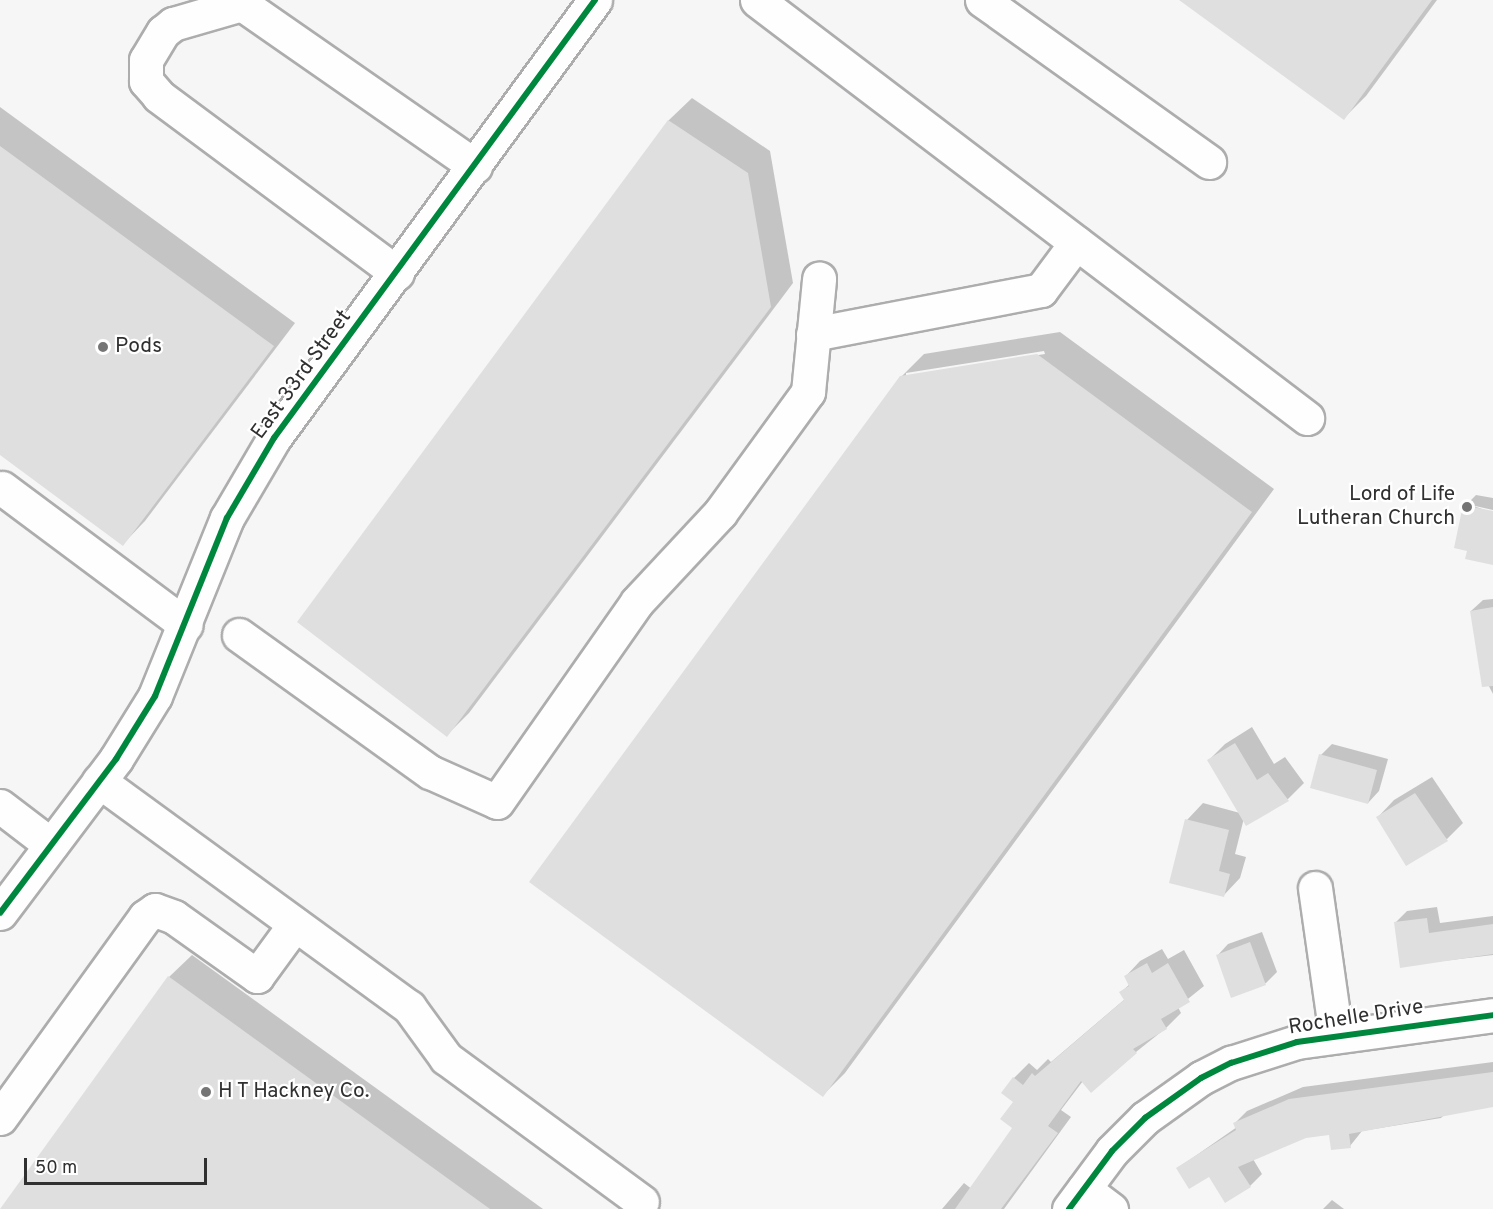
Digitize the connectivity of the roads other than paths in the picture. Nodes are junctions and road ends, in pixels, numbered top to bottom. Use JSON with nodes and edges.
{"nodes":[{"id":1,"x":595,"y":0,"type":"edge"},
{"id":2,"x":757,"y":0,"type":"edge"},
{"id":3,"x":982,"y":0,"type":"edge"},
{"id":4,"x":197,"y":8,"type":"edge"},
{"id":5,"x":1209,"y":162,"type":"dead end"},
{"id":6,"x":475,"y":165,"type":"junction"},
{"id":7,"x":1076,"y":243,"type":"junction"},
{"id":8,"x":397,"y":273,"type":"junction"},
{"id":9,"x":819,"y":279,"type":"dead end"},
{"id":10,"x":813,"y":334,"type":"junction"},
{"id":11,"x":1306,"y":418,"type":"dead end"},
{"id":12,"x":2,"y":488,"type":"dead end"},
{"id":13,"x":186,"y":625,"type":"junction"},
{"id":14,"x":239,"y":635,"type":"dead end"},
{"id":15,"x":99,"y":781,"type":"junction"},
{"id":16,"x":0,"y":806,"type":"edge"},
{"id":17,"x":51,"y":844,"type":"junction"},
{"id":18,"x":1315,"y":888,"type":"dead end"},
{"id":19,"x":0,"y":913,"type":"edge"},
{"id":20,"x":295,"y":924,"type":"junction"},
{"id":21,"x":1493,"y":1015,"type":"edge"},
{"id":22,"x":1336,"y":1036,"type":"junction"},
{"id":23,"x":0,"y":1118,"type":"edge"},
{"id":24,"x":1076,"y":1199,"type":"edge"},
{"id":25,"x":642,"y":1202,"type":"dead end"},
{"id":26,"x":1111,"y":1209,"type":"edge"}],
"edges":[{"from":1,"to":6,"type":"street","name":"East 33rd Street"},
{"from":2,"to":7,"type":"street"},
{"from":3,"to":5,"type":"street"},
{"from":4,"to":6,"type":"street"},
{"from":4,"to":8,"type":"street"},
{"from":6,"to":8,"type":"street","name":"East 33rd Street"},
{"from":7,"to":10,"type":"street"},
{"from":7,"to":11,"type":"street"},
{"from":8,"to":13,"type":"street","name":"East 33rd Street"},
{"from":9,"to":10,"type":"street"},
{"from":10,"to":14,"type":"street"},
{"from":12,"to":13,"type":"street"},
{"from":13,"to":15,"type":"street","name":"East 33rd Street"},
{"from":15,"to":17,"type":"street","name":"East 33rd Street"},
{"from":15,"to":20,"type":"street"},
{"from":16,"to":17,"type":"street"},
{"from":17,"to":19,"type":"street","name":"East 33rd Street"},
{"from":18,"to":22,"type":"street"},
{"from":20,"to":23,"type":"street"},
{"from":20,"to":25,"type":"street"},
{"from":21,"to":22,"type":"street","name":"Rochelle Drive"},
{"from":22,"to":24,"type":"street","name":"Rochelle Drive"},
{"from":24,"to":26,"type":"street"}]}
